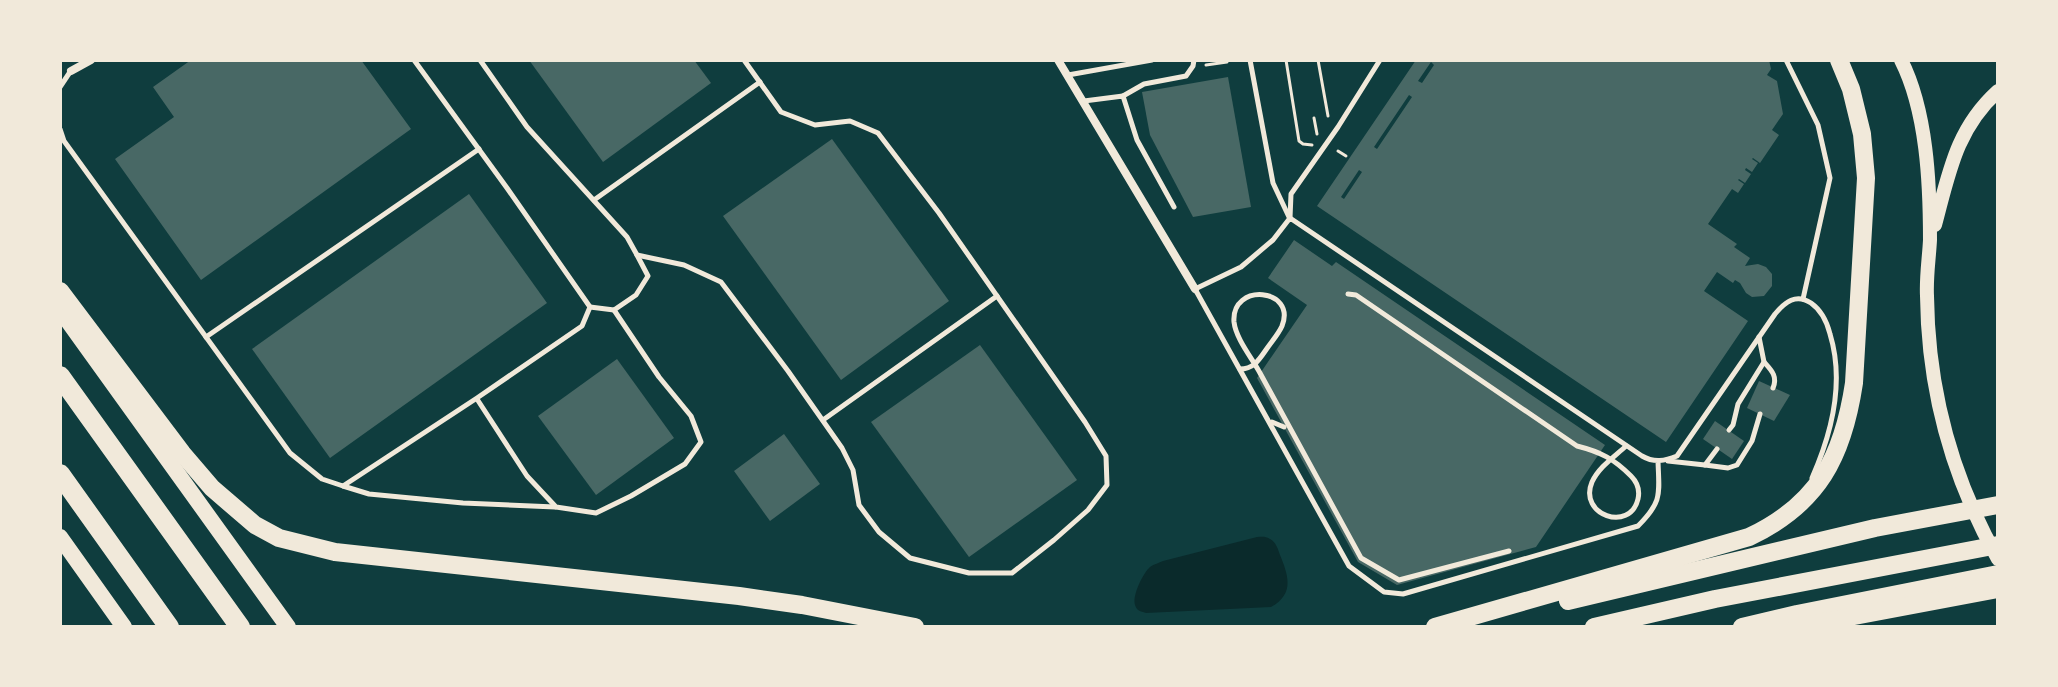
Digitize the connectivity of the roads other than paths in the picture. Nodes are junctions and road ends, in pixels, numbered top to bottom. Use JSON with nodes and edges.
{"nodes":[{"id":1,"x":91,"y":60,"type":"edge"},
{"id":2,"x":414,"y":60,"type":"edge"},
{"id":3,"x":480,"y":60,"type":"edge"},
{"id":4,"x":744,"y":60,"type":"edge"},
{"id":5,"x":1058,"y":60,"type":"edge"},
{"id":6,"x":1152,"y":60,"type":"edge"},
{"id":7,"x":1194,"y":60,"type":"edge"},
{"id":8,"x":1250,"y":60,"type":"edge"},
{"id":9,"x":1380,"y":60,"type":"edge"},
{"id":10,"x":1786,"y":60,"type":"edge"},
{"id":11,"x":1839,"y":60,"type":"edge"},
{"id":12,"x":1901,"y":60,"type":"edge"},
{"id":13,"x":71,"y":71,"type":"joint"},
{"id":14,"x":1067,"y":75,"type":"junction"},
{"id":15,"x":760,"y":82,"type":"junction"},
{"id":16,"x":60,"y":87,"type":"edge"},
{"id":17,"x":1998,"y":91,"type":"edge"},
{"id":18,"x":1123,"y":96,"type":"junction"},
{"id":19,"x":1083,"y":101,"type":"junction"},
{"id":20,"x":60,"y":129,"type":"edge"},
{"id":21,"x":479,"y":149,"type":"junction"},
{"id":22,"x":594,"y":200,"type":"junction"},
{"id":23,"x":1174,"y":207,"type":"dead end"},
{"id":24,"x":1290,"y":218,"type":"junction"},
{"id":25,"x":1930,"y":244,"type":"junction"},
{"id":26,"x":637,"y":255,"type":"junction"},
{"id":27,"x":1195,"y":289,"type":"junction"},
{"id":28,"x":60,"y":291,"type":"edge"},
{"id":29,"x":1348,"y":294,"type":"dead end"},
{"id":30,"x":997,"y":296,"type":"junction"},
{"id":31,"x":1803,"y":299,"type":"junction"},
{"id":32,"x":590,"y":307,"type":"junction"},
{"id":33,"x":60,"y":310,"type":"edge"},
{"id":34,"x":614,"y":310,"type":"junction"},
{"id":35,"x":1759,"y":336,"type":"junction"},
{"id":36,"x":206,"y":337,"type":"junction"},
{"id":37,"x":1764,"y":362,"type":"junction"},
{"id":38,"x":1239,"y":369,"type":"junction"},
{"id":39,"x":60,"y":376,"type":"edge"},
{"id":40,"x":1773,"y":388,"type":"dead end"},
{"id":41,"x":477,"y":398,"type":"junction"},
{"id":42,"x":1760,"y":414,"type":"dead end"},
{"id":43,"x":1268,"y":419,"type":"junction"},
{"id":44,"x":823,"y":420,"type":"junction"},
{"id":45,"x":1284,"y":427,"type":"dead end"},
{"id":46,"x":1729,"y":430,"type":"dead end"},
{"id":47,"x":1626,"y":446,"type":"junction"},
{"id":48,"x":1717,"y":449,"type":"dead end"},
{"id":49,"x":1658,"y":461,"type":"junction"},
{"id":50,"x":1667,"y":461,"type":"junction"},
{"id":51,"x":1705,"y":465,"type":"junction"},
{"id":52,"x":60,"y":474,"type":"edge"},
{"id":53,"x":343,"y":486,"type":"junction"},
{"id":54,"x":1998,"y":496,"type":"edge"},
{"id":55,"x":1800,"y":504,"type":"junction"},
{"id":56,"x":1998,"y":505,"type":"edge"},
{"id":57,"x":556,"y":507,"type":"junction"},
{"id":58,"x":1875,"y":528,"type":"junction"},
{"id":59,"x":60,"y":537,"type":"edge"},
{"id":60,"x":1998,"y":545,"type":"edge"},
{"id":61,"x":1509,"y":551,"type":"dead end"},
{"id":62,"x":1998,"y":559,"type":"edge"},
{"id":63,"x":1484,"y":562,"type":"dead end"},
{"id":64,"x":1487,"y":571,"type":"junction"},
{"id":65,"x":1998,"y":574,"type":"edge"},
{"id":66,"x":1998,"y":589,"type":"edge"},
{"id":67,"x":124,"y":627,"type":"edge"},
{"id":68,"x":169,"y":627,"type":"edge"},
{"id":69,"x":240,"y":627,"type":"edge"},
{"id":70,"x":288,"y":627,"type":"edge"},
{"id":71,"x":915,"y":627,"type":"edge"},
{"id":72,"x":1435,"y":627,"type":"edge"},
{"id":73,"x":1452,"y":627,"type":"edge"},
{"id":74,"x":1594,"y":627,"type":"edge"},
{"id":75,"x":1742,"y":627,"type":"edge"},
{"id":76,"x":1796,"y":627,"type":"edge"}],
"edges":[{"from":1,"to":13,"type":"street"},
{"from":2,"to":21,"type":"lane"},
{"from":3,"to":22,"type":"lane"},
{"from":4,"to":15,"type":"lane"},
{"from":5,"to":14,"type":"street"},
{"from":6,"to":14,"type":"lane"},
{"from":7,"to":18,"type":"lane"},
{"from":8,"to":24,"type":"lane"},
{"from":9,"to":24,"type":"lane"},
{"from":10,"to":31,"type":"lane"},
{"from":11,"to":55,"type":"highway"},
{"from":12,"to":25,"type":"main road"},
{"from":13,"to":16,"type":"lane"},
{"from":14,"to":19,"type":"street"},
{"from":15,"to":22,"type":"lane"},
{"from":15,"to":30,"type":"lane"},
{"from":17,"to":25,"type":"main road"},
{"from":18,"to":19,"type":"lane"},
{"from":18,"to":23,"type":"lane"},
{"from":19,"to":27,"type":"street"},
{"from":20,"to":36,"type":"lane"},
{"from":21,"to":32,"type":"lane"},
{"from":21,"to":36,"type":"lane"},
{"from":22,"to":26,"type":"lane"},
{"from":24,"to":27,"type":"lane"},
{"from":24,"to":47,"type":"lane"},
{"from":25,"to":62,"type":"main road"},
{"from":26,"to":34,"type":"lane"},
{"from":26,"to":44,"type":"lane"},
{"from":27,"to":38,"type":"lane"},
{"from":28,"to":71,"type":"highway"},
{"from":29,"to":47,"type":"lane"},
{"from":30,"to":44,"type":"lane"},
{"from":30,"to":44,"type":"lane"},
{"from":31,"to":35,"type":"lane"},
{"from":31,"to":55,"type":"lane"},
{"from":32,"to":34,"type":"lane"},
{"from":32,"to":41,"type":"lane"},
{"from":33,"to":70,"type":"main road"},
{"from":34,"to":57,"type":"lane"},
{"from":35,"to":37,"type":"lane"},
{"from":35,"to":50,"type":"lane"},
{"from":36,"to":53,"type":"lane"},
{"from":37,"to":40,"type":"lane"},
{"from":37,"to":46,"type":"lane"},
{"from":38,"to":43,"type":"lane"},
{"from":38,"to":61,"type":"lane"},
{"from":39,"to":69,"type":"highway"},
{"from":41,"to":53,"type":"lane"},
{"from":41,"to":57,"type":"lane"},
{"from":42,"to":51,"type":"lane"},
{"from":43,"to":45,"type":"lane"},
{"from":43,"to":64,"type":"lane"},
{"from":47,"to":49,"type":"lane"},
{"from":48,"to":51,"type":"lane"},
{"from":49,"to":50,"type":"lane"},
{"from":49,"to":64,"type":"lane"},
{"from":50,"to":51,"type":"lane"},
{"from":52,"to":68,"type":"highway"},
{"from":53,"to":57,"type":"lane"},
{"from":54,"to":58,"type":"highway"},
{"from":55,"to":72,"type":"highway"},
{"from":56,"to":58,"type":"highway"},
{"from":58,"to":73,"type":"highway"},
{"from":59,"to":67,"type":"main road"},
{"from":60,"to":74,"type":"highway"},
{"from":63,"to":64,"type":"lane"},
{"from":65,"to":75,"type":"highway"},
{"from":66,"to":76,"type":"highway"}]}
